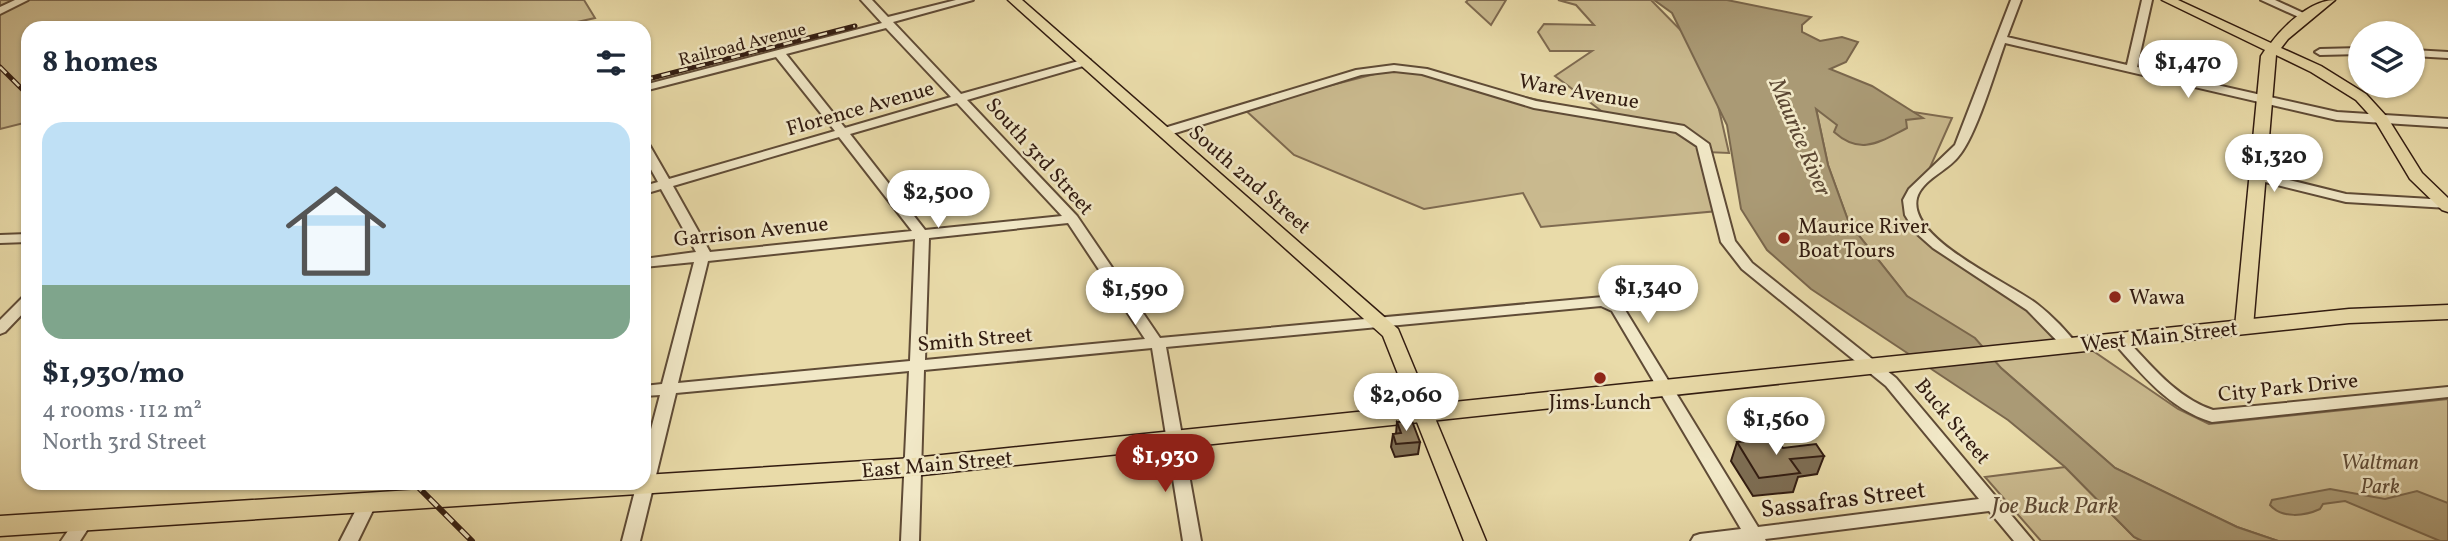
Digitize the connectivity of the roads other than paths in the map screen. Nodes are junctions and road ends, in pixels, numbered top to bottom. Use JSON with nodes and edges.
{"nodes":[{"id":1,"x":23,"y":0,"type":"edge"},
{"id":2,"x":866,"y":0,"type":"edge"},
{"id":3,"x":968,"y":0,"type":"edge"},
{"id":4,"x":1014,"y":0,"type":"edge"},
{"id":5,"x":2015,"y":0,"type":"edge"},
{"id":6,"x":2147,"y":0,"type":"edge"},
{"id":7,"x":2168,"y":0,"type":"edge"},
{"id":8,"x":2266,"y":0,"type":"edge"},
{"id":9,"x":2329,"y":0,"type":"edge"},
{"id":10,"x":0,"y":11,"type":"edge"},
{"id":11,"x":2307,"y":17,"type":"junction"},
{"id":12,"x":888,"y":22,"type":"junction"},
{"id":13,"x":2000,"y":39,"type":"junction"},
{"id":14,"x":2273,"y":49,"type":"junction"},
{"id":15,"x":2348,"y":51,"type":"edge"},
{"id":16,"x":2320,"y":52,"type":"dead end"},
{"id":17,"x":779,"y":53,"type":"junction"},
{"id":18,"x":2425,"y":54,"type":"edge"},
{"id":19,"x":2448,"y":55,"type":"edge"},
{"id":20,"x":1086,"y":62,"type":"junction"},
{"id":21,"x":2131,"y":70,"type":"junction"},
{"id":22,"x":651,"y":86,"type":"edge"},
{"id":23,"x":959,"y":99,"type":"junction"},
{"id":24,"x":2264,"y":101,"type":"junction"},
{"id":25,"x":2382,"y":120,"type":"junction"},
{"id":26,"x":2448,"y":124,"type":"edge"},
{"id":27,"x":1165,"y":132,"type":"junction"},
{"id":28,"x":842,"y":133,"type":"junction"},
{"id":29,"x":651,"y":158,"type":"edge"},
{"id":30,"x":2257,"y":176,"type":"junction"},
{"id":31,"x":666,"y":184,"type":"junction"},
{"id":32,"x":651,"y":188,"type":"edge"},
{"id":33,"x":2447,"y":205,"type":"edge"},
{"id":34,"x":1072,"y":219,"type":"junction"},
{"id":35,"x":921,"y":235,"type":"junction"},
{"id":36,"x":21,"y":238,"type":"edge"},
{"id":37,"x":0,"y":239,"type":"edge"},
{"id":38,"x":703,"y":257,"type":"junction"},
{"id":39,"x":651,"y":262,"type":"edge"},
{"id":40,"x":21,"y":307,"type":"edge"},
{"id":41,"x":2448,"y":312,"type":"edge"},
{"id":42,"x":1380,"y":322,"type":"junction"},
{"id":43,"x":2244,"y":327,"type":"junction"},
{"id":44,"x":0,"y":329,"type":"edge"},
{"id":45,"x":2119,"y":340,"type":"junction"},
{"id":46,"x":1156,"y":343,"type":"junction"},
{"id":47,"x":2070,"y":345,"type":"junction"},
{"id":48,"x":917,"y":365,"type":"junction"},
{"id":49,"x":1871,"y":367,"type":"junction"},
{"id":50,"x":1665,"y":388,"type":"junction"},
{"id":51,"x":670,"y":389,"type":"junction"},
{"id":52,"x":651,"y":390,"type":"edge"},
{"id":53,"x":2448,"y":392,"type":"edge"},
{"id":54,"x":1424,"y":414,"type":"junction"},
{"id":55,"x":1175,"y":440,"type":"junction"},
{"id":56,"x":651,"y":462,"type":"edge"},
{"id":57,"x":912,"y":467,"type":"junction"},
{"id":58,"x":651,"y":485,"type":"edge"},
{"id":59,"x":564,"y":490,"type":"edge"},
{"id":60,"x":644,"y":490,"type":"edge"},
{"id":61,"x":368,"y":502,"type":"junction"},
{"id":62,"x":1993,"y":505,"type":"junction"},
{"id":63,"x":0,"y":526,"type":"edge"},
{"id":64,"x":77,"y":531,"type":"edge"},
{"id":65,"x":1755,"y":538,"type":"edge"},
{"id":66,"x":349,"y":541,"type":"edge"},
{"id":67,"x":631,"y":541,"type":"edge"},
{"id":68,"x":910,"y":541,"type":"edge"},
{"id":69,"x":1192,"y":541,"type":"edge"},
{"id":70,"x":1475,"y":541,"type":"edge"},
{"id":71,"x":1700,"y":541,"type":"edge"},
{"id":72,"x":2024,"y":541,"type":"edge"}],
"edges":[{"from":1,"to":10,"type":"street"},
{"from":2,"to":12,"type":"street","name":"South 3rd Street"},
{"from":3,"to":12,"type":"street","name":"Railroad Avenue"},
{"from":4,"to":20,"type":"main road","name":"South 2nd Street"},
{"from":5,"to":13,"type":"street"},
{"from":6,"to":21,"type":"street"},
{"from":7,"to":14,"type":"main road"},
{"from":8,"to":11,"type":"street"},
{"from":9,"to":11,"type":"main road"},
{"from":11,"to":14,"type":"main road"},
{"from":12,"to":17,"type":"street","name":"Railroad Avenue"},
{"from":12,"to":23,"type":"street","name":"South 3rd Street"},
{"from":13,"to":21,"type":"street"},
{"from":13,"to":47,"type":"street"},
{"from":14,"to":24,"type":"main road"},
{"from":14,"to":25,"type":"main road"},
{"from":15,"to":16,"type":"street"},
{"from":17,"to":22,"type":"street","name":"Railroad Avenue"},
{"from":17,"to":28,"type":"street"},
{"from":18,"to":19,"type":"street"},
{"from":20,"to":23,"type":"street","name":"Florence Avenue"},
{"from":20,"to":27,"type":"main road","name":"South 2nd Street"},
{"from":21,"to":24,"type":"street"},
{"from":23,"to":28,"type":"street","name":"Florence Avenue"},
{"from":23,"to":34,"type":"street","name":"South 3rd Street"},
{"from":24,"to":25,"type":"street"},
{"from":24,"to":30,"type":"main road"},
{"from":25,"to":26,"type":"street"},
{"from":25,"to":33,"type":"main road"},
{"from":27,"to":42,"type":"main road","name":"South 2nd Street"},
{"from":27,"to":49,"type":"street","name":"Ware Avenue"},
{"from":28,"to":31,"type":"street","name":"Florence Avenue"},
{"from":28,"to":35,"type":"street"},
{"from":29,"to":31,"type":"street"},
{"from":30,"to":33,"type":"street"},
{"from":30,"to":43,"type":"main road"},
{"from":31,"to":32,"type":"street","name":"Florence Avenue"},
{"from":31,"to":38,"type":"street"},
{"from":34,"to":35,"type":"street","name":"Garrison Avenue"},
{"from":34,"to":46,"type":"street","name":"South 3rd Street"},
{"from":35,"to":38,"type":"street","name":"Garrison Avenue"},
{"from":35,"to":48,"type":"street"},
{"from":36,"to":37,"type":"street"},
{"from":38,"to":39,"type":"street","name":"Garrison Avenue"},
{"from":38,"to":51,"type":"street"},
{"from":40,"to":44,"type":"street"},
{"from":41,"to":43,"type":"highway","name":"West Main Street"},
{"from":42,"to":46,"type":"street","name":"Smith Street"},
{"from":42,"to":50,"type":"street","name":"Smith Street"},
{"from":42,"to":54,"type":"main road","name":"South 2nd Street"},
{"from":43,"to":45,"type":"highway","name":"West Main Street"},
{"from":45,"to":47,"type":"highway","name":"West Main Street"},
{"from":45,"to":53,"type":"street","name":"City Park Drive"},
{"from":46,"to":48,"type":"street","name":"Smith Street"},
{"from":46,"to":55,"type":"street","name":"South 3rd Street"},
{"from":47,"to":49,"type":"highway","name":"West Main Street"},
{"from":48,"to":51,"type":"street","name":"Smith Street"},
{"from":48,"to":57,"type":"street"},
{"from":49,"to":50,"type":"highway","name":"East Main Street"},
{"from":49,"to":62,"type":"street","name":"Buck Street"},
{"from":50,"to":54,"type":"highway","name":"East Main Street"},
{"from":50,"to":65,"type":"street"},
{"from":51,"to":52,"type":"street","name":"Smith Street"},
{"from":51,"to":56,"type":"street"},
{"from":54,"to":55,"type":"highway","name":"East Main Street"},
{"from":54,"to":70,"type":"main road","name":"South 2nd Street"},
{"from":55,"to":57,"type":"highway","name":"East Main Street"},
{"from":55,"to":69,"type":"street","name":"South 3rd Street"},
{"from":57,"to":58,"type":"highway","name":"East Main Street"},
{"from":57,"to":68,"type":"street"},
{"from":59,"to":61,"type":"highway","name":"East Main Street"},
{"from":60,"to":67,"type":"street"},
{"from":61,"to":64,"type":"highway","name":"East Main Street"},
{"from":61,"to":66,"type":"street"},
{"from":62,"to":65,"type":"street","name":"Sassafras Street"},
{"from":62,"to":72,"type":"street","name":"Buck Street"},
{"from":63,"to":64,"type":"highway","name":"East Main Street"},
{"from":65,"to":71,"type":"street","name":"Sassafras Street"}]}
